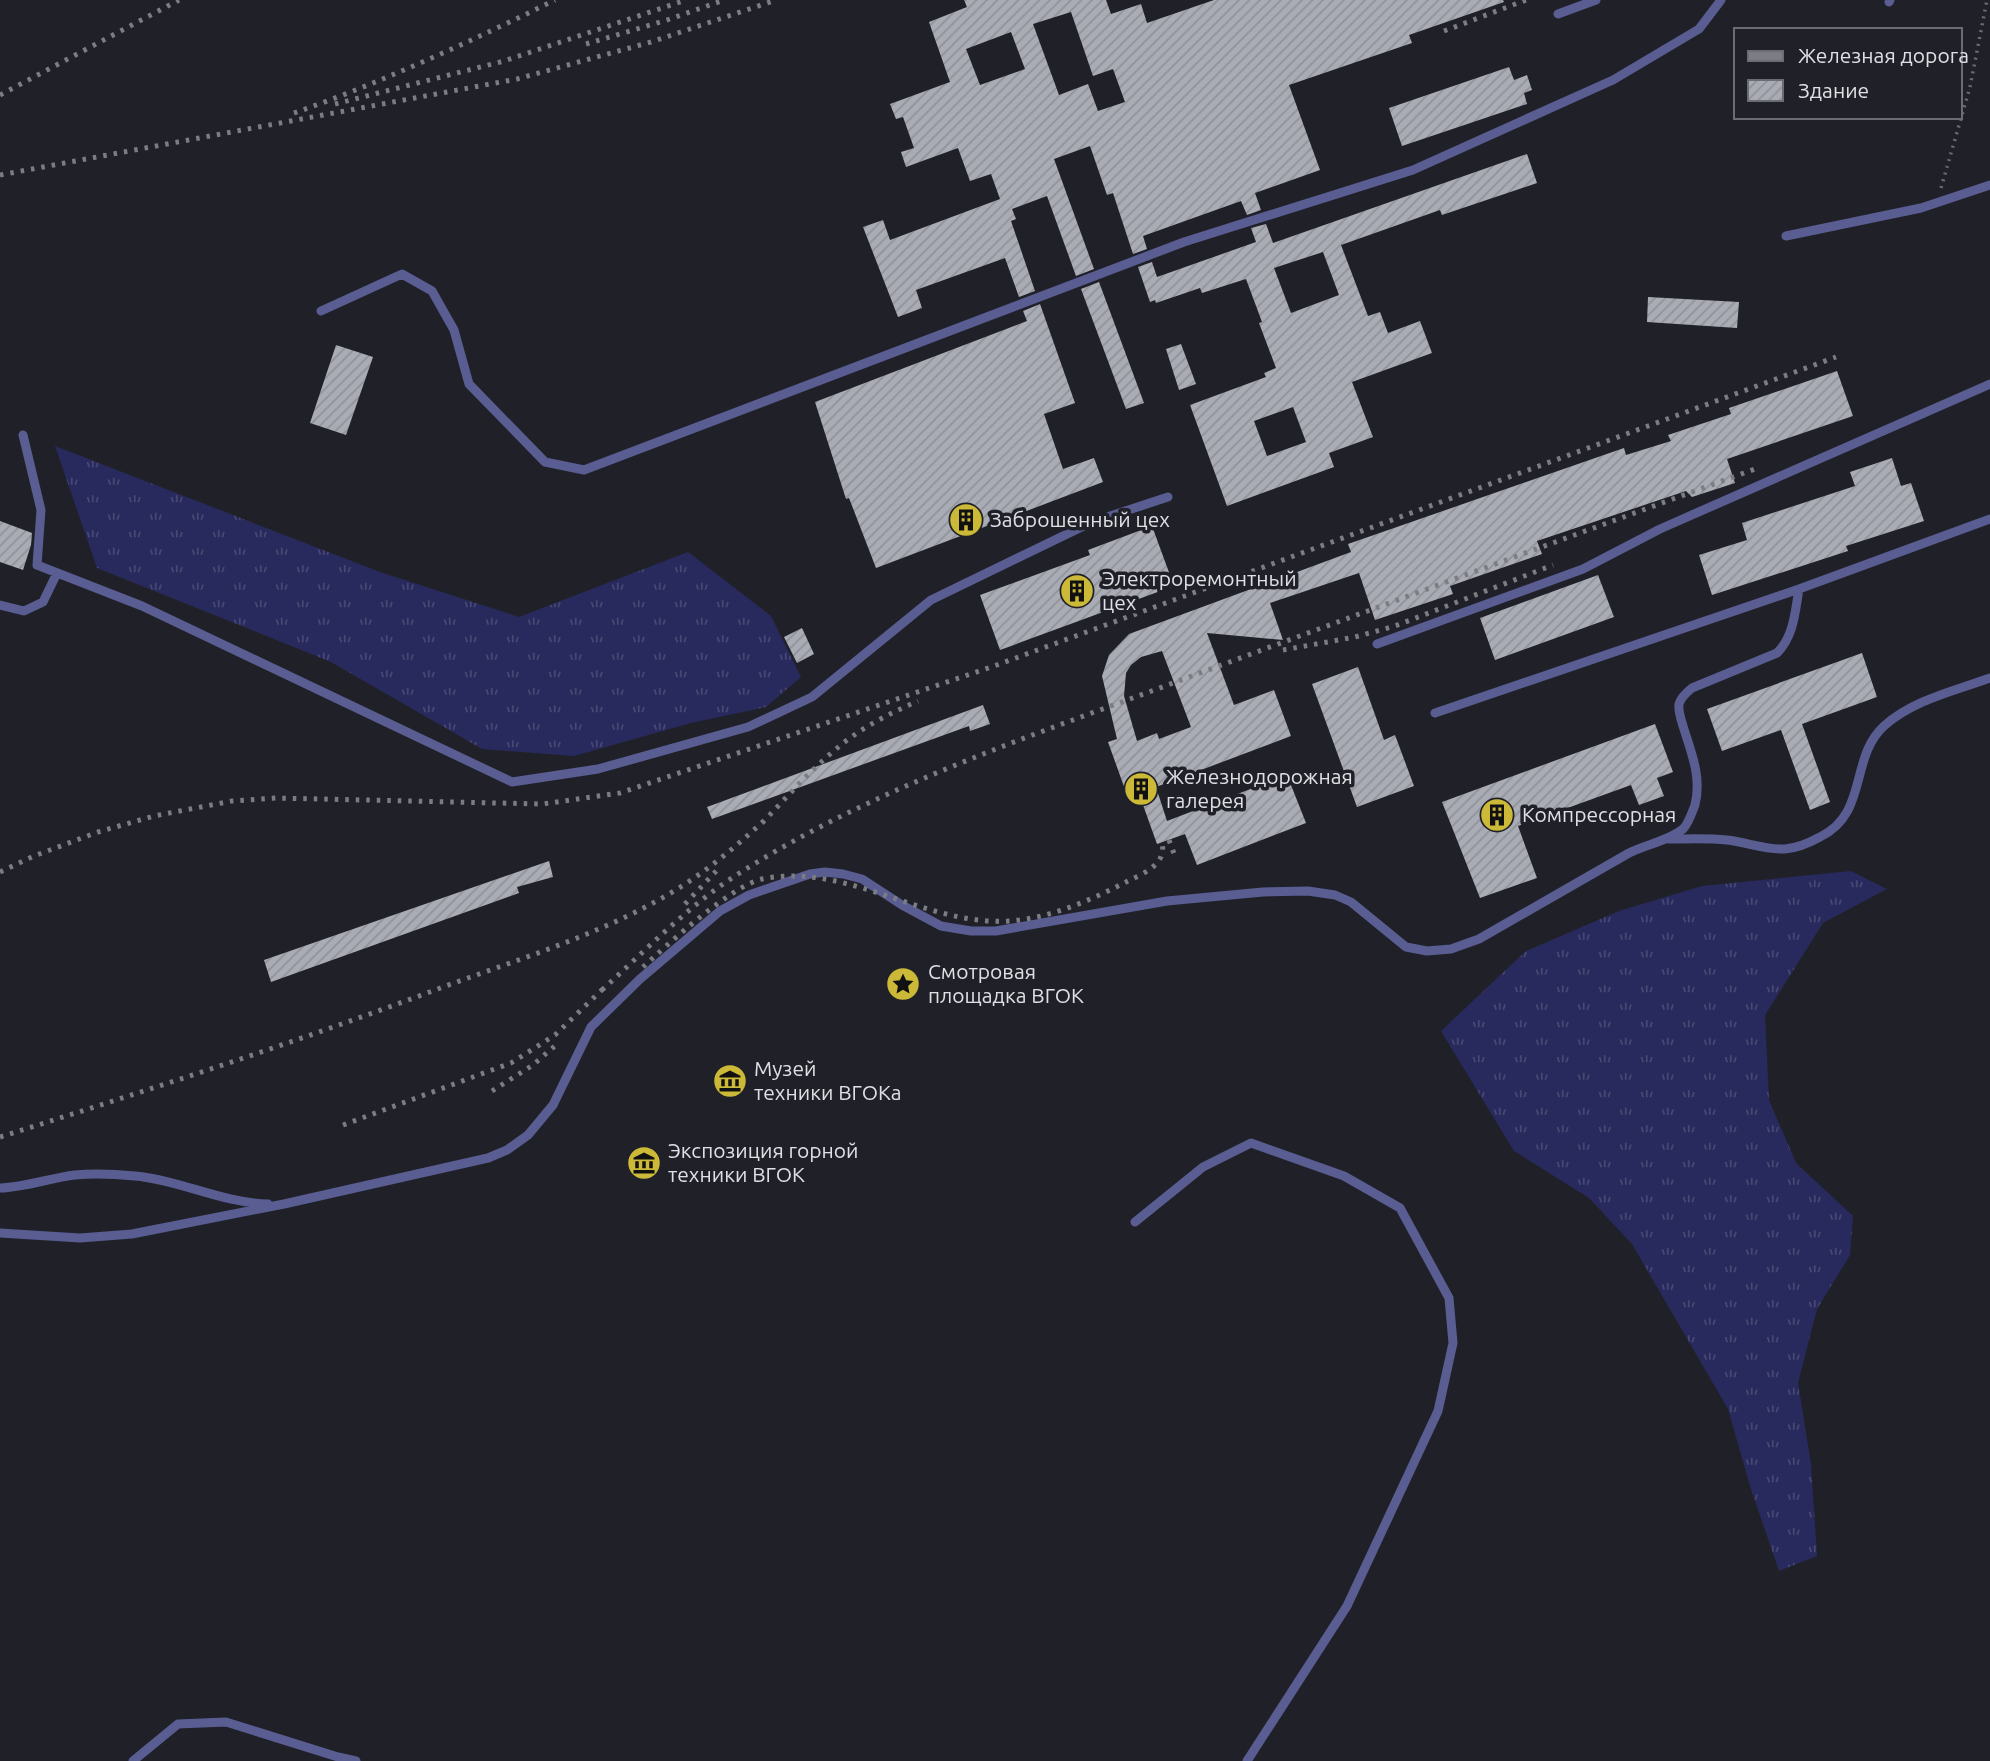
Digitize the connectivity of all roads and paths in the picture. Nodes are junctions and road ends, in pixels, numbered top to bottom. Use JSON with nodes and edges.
{"nodes":[{"id":1,"x":1596,"y":0,"type":"edge"},
{"id":2,"x":1721,"y":0,"type":"edge"},
{"id":3,"x":1987,"y":0,"type":"edge"},
{"id":4,"x":1558,"y":14,"type":"dead end"},
{"id":5,"x":1962,"y":115,"type":"edge"},
{"id":6,"x":1961,"y":119,"type":"edge"},
{"id":7,"x":1990,"y":185,"type":"edge"},
{"id":8,"x":1937,"y":202,"type":"junction"},
{"id":9,"x":1786,"y":236,"type":"dead end"},
{"id":10,"x":321,"y":311,"type":"dead end"},
{"id":11,"x":1990,"y":384,"type":"edge"},
{"id":12,"x":23,"y":435,"type":"dead end"},
{"id":13,"x":1168,"y":497,"type":"dead end"},
{"id":14,"x":1990,"y":519,"type":"edge"},
{"id":15,"x":57,"y":573,"type":"junction"},
{"id":16,"x":1799,"y":589,"type":"junction"},
{"id":17,"x":0,"y":605,"type":"edge"},
{"id":18,"x":1377,"y":644,"type":"dead end"},
{"id":19,"x":1990,"y":678,"type":"edge"},
{"id":20,"x":1435,"y":713,"type":"dead end"},
{"id":21,"x":1669,"y":839,"type":"junction"},
{"id":22,"x":0,"y":1188,"type":"edge"},
{"id":23,"x":284,"y":1204,"type":"junction"},
{"id":24,"x":1135,"y":1222,"type":"dead end"},
{"id":25,"x":0,"y":1233,"type":"edge"},
{"id":26,"x":134,"y":1761,"type":"edge"},
{"id":27,"x":356,"y":1761,"type":"edge"},
{"id":28,"x":1247,"y":1761,"type":"edge"}],
"edges":[{"from":1,"to":4,"type":"lane"},
{"from":2,"to":10,"type":"lane"},
{"from":3,"to":5,"type":"path"},
{"from":6,"to":8,"type":"path"},
{"from":7,"to":8,"type":"lane"},
{"from":8,"to":9,"type":"lane"},
{"from":11,"to":18,"type":"lane"},
{"from":12,"to":15,"type":"lane"},
{"from":13,"to":15,"type":"lane"},
{"from":14,"to":16,"type":"lane"},
{"from":15,"to":17,"type":"lane"},
{"from":16,"to":20,"type":"lane"},
{"from":16,"to":21,"type":"lane"},
{"from":19,"to":21,"type":"lane"},
{"from":21,"to":23,"type":"lane"},
{"from":22,"to":23,"type":"lane"},
{"from":23,"to":25,"type":"lane"},
{"from":24,"to":28,"type":"lane"},
{"from":26,"to":27,"type":"lane"}]}
